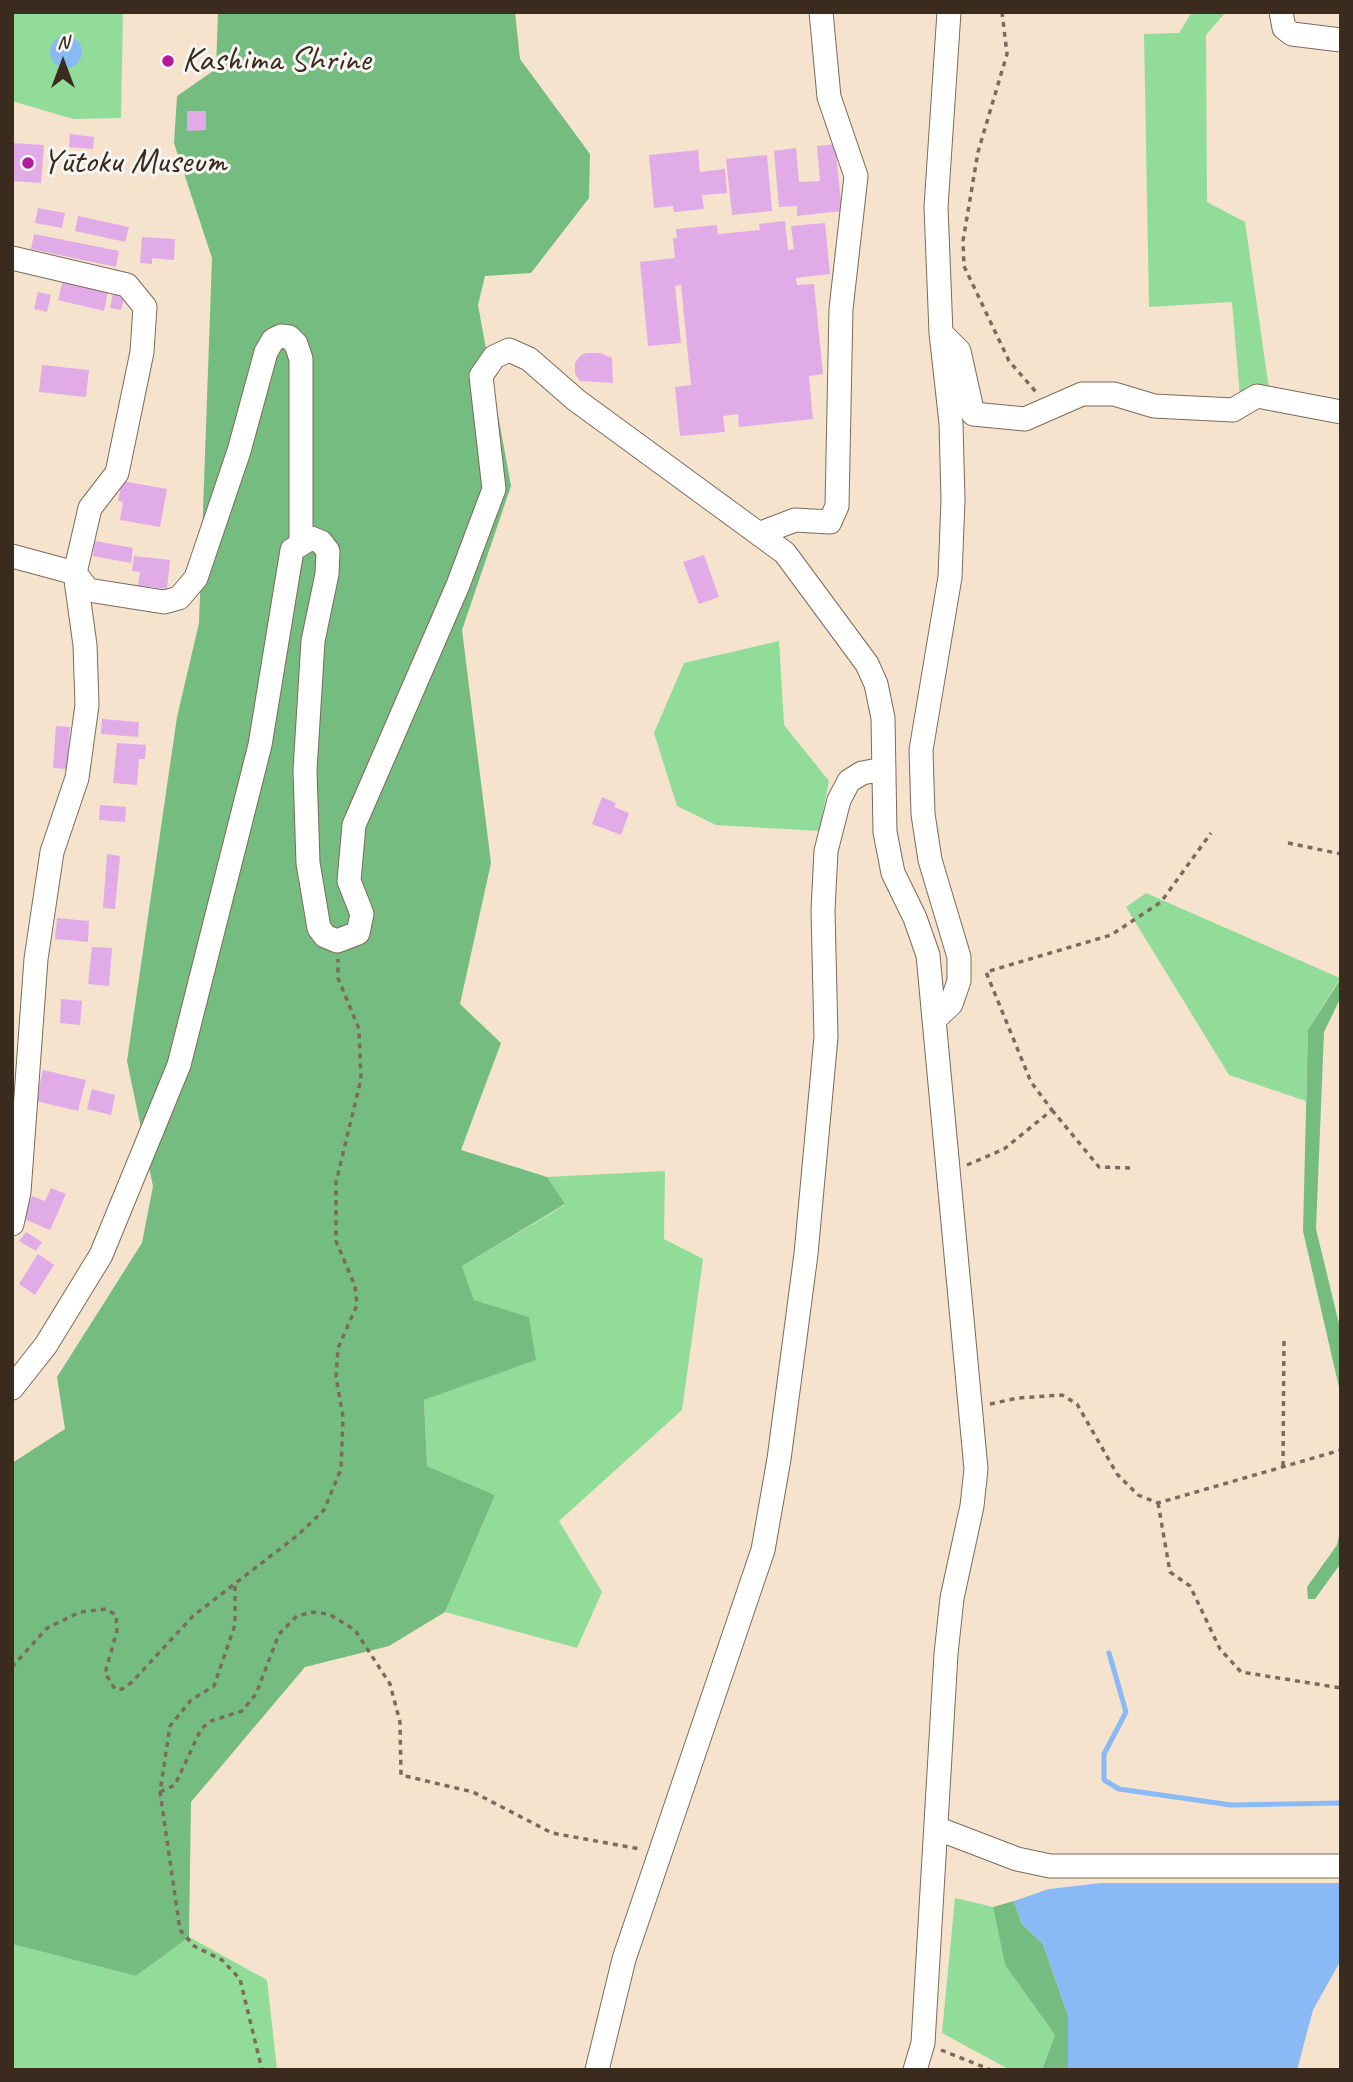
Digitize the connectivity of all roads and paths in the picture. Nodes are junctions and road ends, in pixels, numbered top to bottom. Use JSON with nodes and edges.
{"nodes":[{"id":1,"x":821,"y":12,"type":"edge"},
{"id":2,"x":949,"y":12,"type":"edge"},
{"id":3,"x":1002,"y":12,"type":"edge"},
{"id":4,"x":1281,"y":12,"type":"edge"},
{"id":5,"x":1341,"y":40,"type":"edge"},
{"id":6,"x":12,"y":258,"type":"edge"},
{"id":7,"x":941,"y":333,"type":"junction"},
{"id":8,"x":1048,"y":407,"type":"junction"},
{"id":9,"x":1341,"y":412,"type":"edge"},
{"id":10,"x":761,"y":533,"type":"junction"},
{"id":11,"x":301,"y":542,"type":"junction"},
{"id":12,"x":12,"y":556,"type":"edge"},
{"id":13,"x":75,"y":573,"type":"junction"},
{"id":14,"x":884,"y":769,"type":"junction"},
{"id":15,"x":1211,"y":834,"type":"dead end"},
{"id":16,"x":1288,"y":843,"type":"dead end"},
{"id":17,"x":1341,"y":854,"type":"edge"},
{"id":18,"x":337,"y":941,"type":"junction"},
{"id":19,"x":934,"y":1019,"type":"junction"},
{"id":20,"x":1052,"y":1110,"type":"junction"},
{"id":21,"x":1130,"y":1168,"type":"dead end"},
{"id":22,"x":946,"y":1174,"type":"junction"},
{"id":23,"x":12,"y":1224,"type":"edge"},
{"id":24,"x":1284,"y":1336,"type":"dead end"},
{"id":25,"x":12,"y":1388,"type":"edge"},
{"id":26,"x":971,"y":1409,"type":"junction"},
{"id":27,"x":1341,"y":1450,"type":"edge"},
{"id":28,"x":1283,"y":1466,"type":"junction"},
{"id":29,"x":1158,"y":1503,"type":"junction"},
{"id":30,"x":235,"y":1586,"type":"junction"},
{"id":31,"x":12,"y":1667,"type":"edge"},
{"id":32,"x":1341,"y":1688,"type":"edge"},
{"id":33,"x":160,"y":1792,"type":"junction"},
{"id":34,"x":936,"y":1828,"type":"junction"},
{"id":35,"x":659,"y":1852,"type":"junction"},
{"id":36,"x":1341,"y":1867,"type":"edge"},
{"id":37,"x":923,"y":2043,"type":"junction"},
{"id":38,"x":262,"y":2070,"type":"edge"},
{"id":39,"x":597,"y":2070,"type":"edge"},
{"id":40,"x":915,"y":2070,"type":"edge"},
{"id":41,"x":991,"y":2070,"type":"edge"}],
"edges":[{"from":1,"to":10,"type":"street"},
{"from":2,"to":7,"type":"street"},
{"from":3,"to":8,"type":"path"},
{"from":4,"to":5,"type":"street"},
{"from":6,"to":13,"type":"street"},
{"from":7,"to":8,"type":"street"},
{"from":7,"to":19,"type":"street"},
{"from":8,"to":9,"type":"street"},
{"from":10,"to":14,"type":"street"},
{"from":10,"to":18,"type":"street"},
{"from":11,"to":13,"type":"street"},
{"from":11,"to":18,"type":"street"},
{"from":11,"to":25,"type":"street"},
{"from":12,"to":13,"type":"street"},
{"from":13,"to":23,"type":"street"},
{"from":14,"to":19,"type":"street"},
{"from":14,"to":35,"type":"street"},
{"from":15,"to":20,"type":"path"},
{"from":16,"to":17,"type":"path"},
{"from":18,"to":30,"type":"path"},
{"from":19,"to":22,"type":"street"},
{"from":20,"to":21,"type":"path"},
{"from":20,"to":22,"type":"path"},
{"from":22,"to":26,"type":"street"},
{"from":24,"to":28,"type":"path"},
{"from":26,"to":29,"type":"path"},
{"from":26,"to":34,"type":"street"},
{"from":27,"to":28,"type":"path"},
{"from":28,"to":29,"type":"path"},
{"from":29,"to":32,"type":"path"},
{"from":30,"to":31,"type":"path"},
{"from":30,"to":33,"type":"path"},
{"from":33,"to":35,"type":"path"},
{"from":33,"to":38,"type":"path"},
{"from":34,"to":36,"type":"street"},
{"from":34,"to":37,"type":"street"},
{"from":35,"to":39,"type":"street"},
{"from":37,"to":40,"type":"street"},
{"from":37,"to":41,"type":"path"}]}
